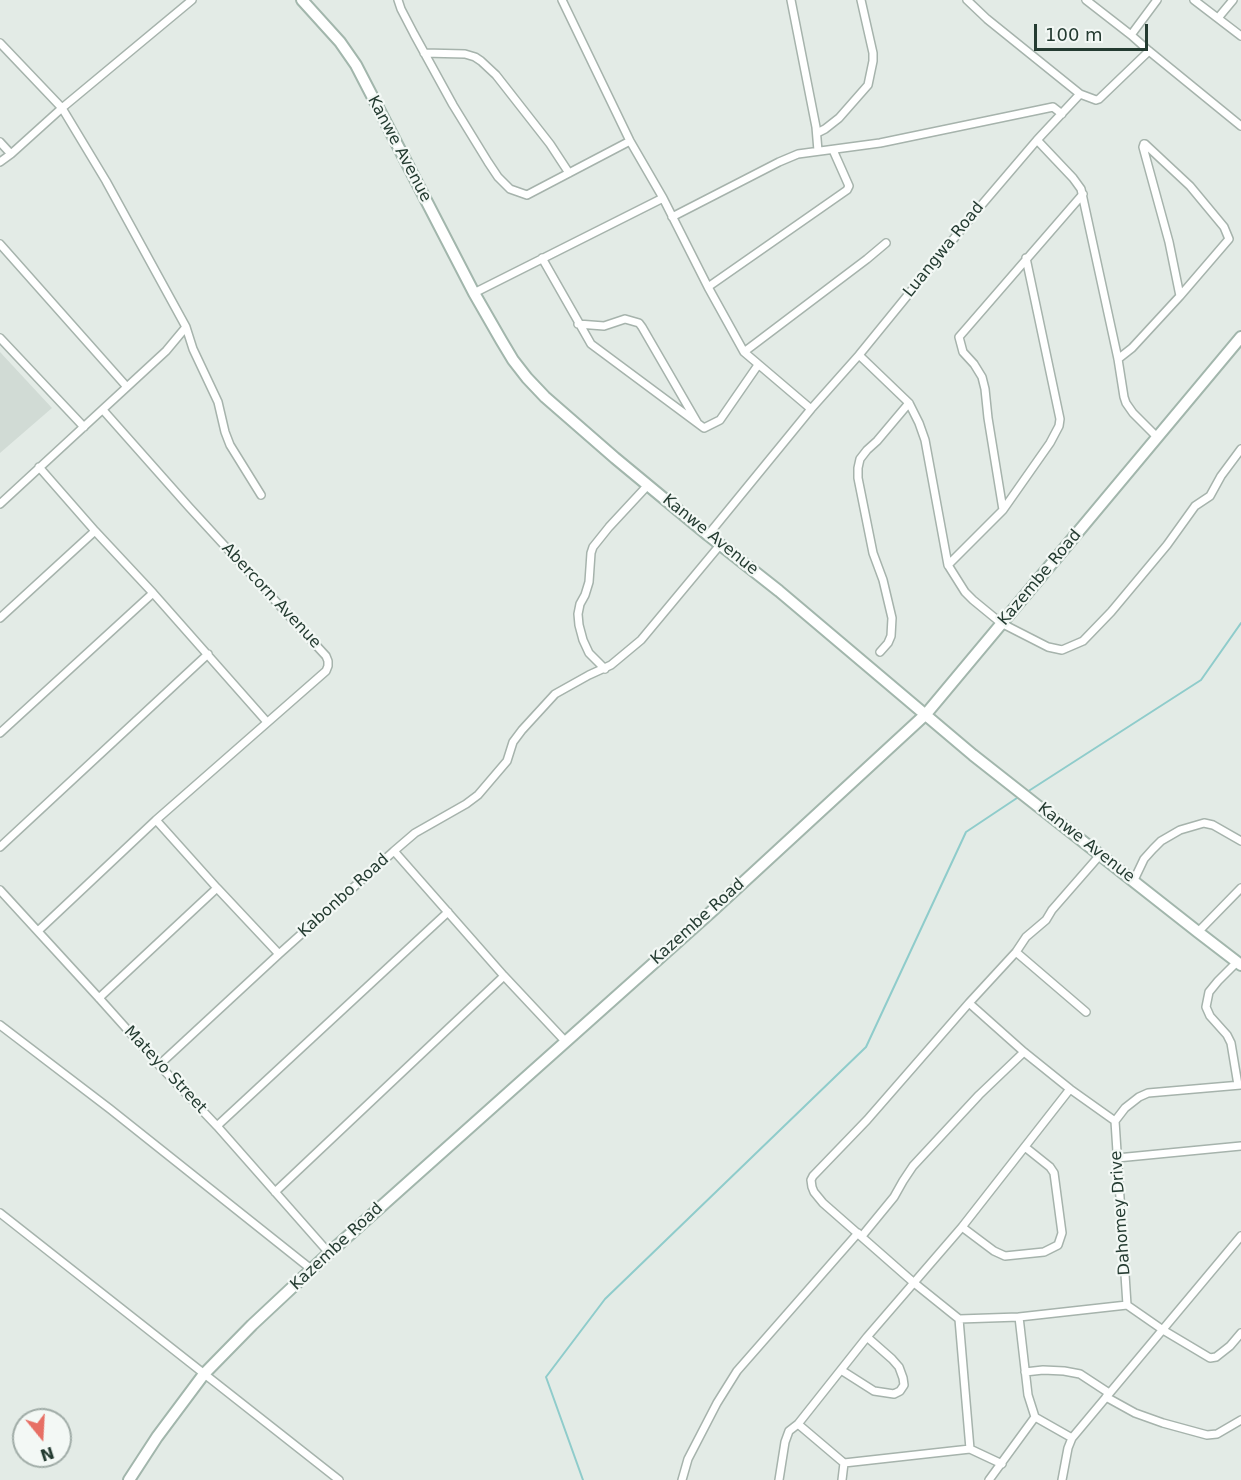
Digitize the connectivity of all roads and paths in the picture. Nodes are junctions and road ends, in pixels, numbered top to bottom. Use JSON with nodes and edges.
{"nodes":[{"id":1,"x":192,"y":0,"type":"edge"},
{"id":2,"x":302,"y":0,"type":"edge"},
{"id":3,"x":398,"y":0,"type":"edge"},
{"id":4,"x":562,"y":0,"type":"edge"},
{"id":5,"x":791,"y":0,"type":"edge"},
{"id":6,"x":861,"y":0,"type":"edge"},
{"id":7,"x":967,"y":0,"type":"edge"},
{"id":8,"x":1086,"y":0,"type":"edge"},
{"id":9,"x":1157,"y":0,"type":"edge"},
{"id":10,"x":1194,"y":0,"type":"edge"},
{"id":11,"x":1233,"y":0,"type":"edge"},
{"id":12,"x":1218,"y":18,"type":"junction"},
{"id":13,"x":1131,"y":34,"type":"junction"},
{"id":14,"x":1241,"y":36,"type":"edge"},
{"id":15,"x":0,"y":43,"type":"edge"},
{"id":16,"x":1149,"y":51,"type":"junction"},
{"id":17,"x":424,"y":53,"type":"junction"},
{"id":18,"x":1080,"y":94,"type":"junction"},
{"id":19,"x":62,"y":108,"type":"junction"},
{"id":20,"x":1062,"y":114,"type":"junction"},
{"id":21,"x":1241,"y":126,"type":"edge"},
{"id":22,"x":817,"y":133,"type":"junction"},
{"id":23,"x":1037,"y":140,"type":"junction"},
{"id":24,"x":630,"y":141,"type":"junction"},
{"id":25,"x":0,"y":142,"type":"edge"},
{"id":26,"x":833,"y":150,"type":"junction"},
{"id":27,"x":818,"y":151,"type":"junction"},
{"id":28,"x":11,"y":154,"type":"junction"},
{"id":29,"x":0,"y":162,"type":"edge"},
{"id":30,"x":569,"y":173,"type":"junction"},
{"id":31,"x":1083,"y":194,"type":"junction"},
{"id":32,"x":663,"y":198,"type":"junction"},
{"id":33,"x":672,"y":217,"type":"junction"},
{"id":34,"x":886,"y":243,"type":"dead end"},
{"id":35,"x":0,"y":244,"type":"edge"},
{"id":36,"x":542,"y":258,"type":"junction"},
{"id":37,"x":1026,"y":258,"type":"junction"},
{"id":38,"x":708,"y":286,"type":"junction"},
{"id":39,"x":474,"y":294,"type":"junction"},
{"id":40,"x":1180,"y":296,"type":"junction"},
{"id":41,"x":578,"y":324,"type":"junction"},
{"id":42,"x":186,"y":327,"type":"junction"},
{"id":43,"x":0,"y":338,"type":"edge"},
{"id":44,"x":1240,"y":342,"type":"edge"},
{"id":45,"x":744,"y":352,"type":"junction"},
{"id":46,"x":859,"y":355,"type":"junction"},
{"id":47,"x":1118,"y":359,"type":"junction"},
{"id":48,"x":758,"y":365,"type":"junction"},
{"id":49,"x":127,"y":387,"type":"junction"},
{"id":50,"x":909,"y":403,"type":"junction"},
{"id":51,"x":811,"y":409,"type":"junction"},
{"id":52,"x":103,"y":410,"type":"junction"},
{"id":53,"x":698,"y":425,"type":"junction"},
{"id":54,"x":84,"y":427,"type":"junction"},
{"id":55,"x":1157,"y":437,"type":"junction"},
{"id":56,"x":1241,"y":449,"type":"edge"},
{"id":57,"x":39,"y":467,"type":"junction"},
{"id":58,"x":648,"y":485,"type":"junction"},
{"id":59,"x":261,"y":495,"type":"dead end"},
{"id":60,"x":0,"y":504,"type":"edge"},
{"id":61,"x":1003,"y":510,"type":"junction"},
{"id":62,"x":95,"y":531,"type":"junction"},
{"id":63,"x":708,"y":536,"type":"junction"},
{"id":64,"x":720,"y":545,"type":"junction"},
{"id":65,"x":948,"y":565,"type":"junction"},
{"id":66,"x":153,"y":593,"type":"junction"},
{"id":67,"x":0,"y":618,"type":"edge"},
{"id":68,"x":1001,"y":623,"type":"junction"},
{"id":69,"x":880,"y":652,"type":"dead end"},
{"id":70,"x":208,"y":654,"type":"junction"},
{"id":71,"x":605,"y":669,"type":"junction"},
{"id":72,"x":926,"y":714,"type":"junction"},
{"id":73,"x":267,"y":722,"type":"junction"},
{"id":74,"x":0,"y":733,"type":"edge"},
{"id":75,"x":156,"y":820,"type":"junction"},
{"id":76,"x":1241,"y":841,"type":"edge"},
{"id":77,"x":0,"y":847,"type":"edge"},
{"id":78,"x":394,"y":851,"type":"junction"},
{"id":79,"x":1100,"y":855,"type":"junction"},
{"id":80,"x":1134,"y":880,"type":"junction"},
{"id":81,"x":217,"y":888,"type":"junction"},
{"id":82,"x":1241,"y":888,"type":"edge"},
{"id":83,"x":0,"y":890,"type":"edge"},
{"id":84,"x":448,"y":912,"type":"junction"},
{"id":85,"x":38,"y":931,"type":"junction"},
{"id":86,"x":1198,"y":932,"type":"junction"},
{"id":87,"x":1017,"y":952,"type":"junction"},
{"id":88,"x":279,"y":954,"type":"junction"},
{"id":89,"x":1239,"y":963,"type":"edge"},
{"id":90,"x":504,"y":976,"type":"junction"},
{"id":91,"x":99,"y":998,"type":"junction"},
{"id":92,"x":969,"y":1003,"type":"junction"},
{"id":93,"x":1086,"y":1012,"type":"dead end"},
{"id":94,"x":0,"y":1026,"type":"edge"},
{"id":95,"x":565,"y":1041,"type":"junction"},
{"id":96,"x":1024,"y":1052,"type":"junction"},
{"id":97,"x":159,"y":1065,"type":"junction"},
{"id":98,"x":1239,"y":1085,"type":"edge"},
{"id":99,"x":1070,"y":1089,"type":"junction"},
{"id":100,"x":1115,"y":1121,"type":"junction"},
{"id":101,"x":217,"y":1126,"type":"junction"},
{"id":102,"x":1241,"y":1146,"type":"edge"},
{"id":103,"x":1025,"y":1147,"type":"junction"},
{"id":104,"x":1117,"y":1158,"type":"junction"},
{"id":105,"x":275,"y":1192,"type":"junction"},
{"id":106,"x":0,"y":1213,"type":"edge"},
{"id":107,"x":962,"y":1227,"type":"junction"},
{"id":108,"x":860,"y":1235,"type":"junction"},
{"id":109,"x":1241,"y":1236,"type":"edge"},
{"id":110,"x":329,"y":1253,"type":"junction"},
{"id":111,"x":312,"y":1269,"type":"junction"},
{"id":112,"x":913,"y":1282,"type":"junction"},
{"id":113,"x":1127,"y":1305,"type":"junction"},
{"id":114,"x":1019,"y":1317,"type":"junction"},
{"id":115,"x":958,"y":1319,"type":"junction"},
{"id":116,"x":1163,"y":1330,"type":"junction"},
{"id":117,"x":1241,"y":1333,"type":"edge"},
{"id":118,"x":867,"y":1337,"type":"junction"},
{"id":119,"x":841,"y":1370,"type":"junction"},
{"id":120,"x":1025,"y":1372,"type":"junction"},
{"id":121,"x":204,"y":1374,"type":"junction"},
{"id":122,"x":1108,"y":1395,"type":"junction"},
{"id":123,"x":1035,"y":1417,"type":"junction"},
{"id":124,"x":1241,"y":1420,"type":"edge"},
{"id":125,"x":798,"y":1424,"type":"junction"},
{"id":126,"x":1072,"y":1438,"type":"junction"},
{"id":127,"x":970,"y":1449,"type":"junction"},
{"id":128,"x":844,"y":1463,"type":"junction"},
{"id":129,"x":1002,"y":1464,"type":"junction"},
{"id":130,"x":129,"y":1480,"type":"edge"},
{"id":131,"x":339,"y":1480,"type":"edge"},
{"id":132,"x":682,"y":1480,"type":"edge"},
{"id":133,"x":779,"y":1480,"type":"edge"},
{"id":134,"x":842,"y":1480,"type":"edge"},
{"id":135,"x":989,"y":1480,"type":"edge"},
{"id":136,"x":1062,"y":1480,"type":"edge"}],
"edges":[{"from":1,"to":19,"type":"street"},
{"from":2,"to":39,"type":"main road","name":"Kanwe Avenue"},
{"from":3,"to":17,"type":"street"},
{"from":4,"to":24,"type":"street"},
{"from":5,"to":22,"type":"street"},
{"from":6,"to":22,"type":"street"},
{"from":7,"to":18,"type":"street"},
{"from":8,"to":13,"type":"street"},
{"from":9,"to":13,"type":"street"},
{"from":10,"to":12,"type":"street"},
{"from":11,"to":12,"type":"street"},
{"from":12,"to":14,"type":"street"},
{"from":13,"to":16,"type":"street"},
{"from":15,"to":19,"type":"street"},
{"from":16,"to":18,"type":"street"},
{"from":16,"to":21,"type":"street"},
{"from":17,"to":30,"type":"street"},
{"from":17,"to":30,"type":"street"},
{"from":18,"to":20,"type":"street","name":"Luangwa Road"},
{"from":19,"to":28,"type":"street"},
{"from":19,"to":42,"type":"street"},
{"from":20,"to":23,"type":"street","name":"Luangwa Road"},
{"from":20,"to":26,"type":"street"},
{"from":22,"to":27,"type":"street"},
{"from":23,"to":31,"type":"street"},
{"from":23,"to":46,"type":"street","name":"Luangwa Road"},
{"from":24,"to":30,"type":"street"},
{"from":24,"to":32,"type":"street"},
{"from":25,"to":28,"type":"street"},
{"from":26,"to":27,"type":"street"},
{"from":26,"to":38,"type":"street"},
{"from":27,"to":33,"type":"street"},
{"from":28,"to":29,"type":"street"},
{"from":31,"to":37,"type":"street"},
{"from":31,"to":47,"type":"street"},
{"from":32,"to":33,"type":"street"},
{"from":32,"to":36,"type":"street"},
{"from":33,"to":38,"type":"street"},
{"from":34,"to":45,"type":"street"},
{"from":35,"to":49,"type":"street"},
{"from":36,"to":39,"type":"street"},
{"from":36,"to":41,"type":"street"},
{"from":37,"to":61,"type":"street"},
{"from":37,"to":61,"type":"street"},
{"from":38,"to":45,"type":"street"},
{"from":39,"to":58,"type":"main road","name":"Kanwe Avenue"},
{"from":40,"to":40,"type":"street"},
{"from":40,"to":47,"type":"street"},
{"from":41,"to":53,"type":"street"},
{"from":41,"to":53,"type":"street"},
{"from":42,"to":49,"type":"street"},
{"from":42,"to":59,"type":"street"},
{"from":43,"to":54,"type":"street"},
{"from":44,"to":55,"type":"main road","name":"Kazembe Road"},
{"from":45,"to":48,"type":"street"},
{"from":46,"to":50,"type":"street"},
{"from":46,"to":51,"type":"street","name":"Luangwa Road"},
{"from":47,"to":55,"type":"street"},
{"from":48,"to":51,"type":"street"},
{"from":48,"to":53,"type":"street"},
{"from":49,"to":52,"type":"street"},
{"from":50,"to":65,"type":"street"},
{"from":50,"to":69,"type":"street"},
{"from":51,"to":63,"type":"street","name":"Luangwa Road"},
{"from":52,"to":54,"type":"street"},
{"from":52,"to":73,"type":"street","name":"Abercorn Avenue"},
{"from":54,"to":57,"type":"street"},
{"from":55,"to":68,"type":"main road","name":"Kazembe Road"},
{"from":56,"to":68,"type":"street"},
{"from":57,"to":60,"type":"street"},
{"from":57,"to":62,"type":"street"},
{"from":58,"to":63,"type":"main road","name":"Kanwe Avenue"},
{"from":58,"to":71,"type":"street"},
{"from":61,"to":65,"type":"street"},
{"from":62,"to":66,"type":"street"},
{"from":62,"to":67,"type":"street"},
{"from":63,"to":64,"type":"main road","name":"Kanwe Avenue"},
{"from":64,"to":71,"type":"street"},
{"from":64,"to":72,"type":"main road","name":"Kanwe Avenue"},
{"from":65,"to":68,"type":"street"},
{"from":66,"to":70,"type":"street"},
{"from":66,"to":74,"type":"street"},
{"from":68,"to":72,"type":"main road","name":"Kazembe Road"},
{"from":70,"to":73,"type":"street"},
{"from":70,"to":77,"type":"street"},
{"from":71,"to":78,"type":"street"},
{"from":72,"to":79,"type":"main road","name":"Kanwe Avenue"},
{"from":72,"to":95,"type":"main road","name":"Kazembe Road"},
{"from":73,"to":75,"type":"street","name":"Abercorn Avenue"},
{"from":75,"to":81,"type":"street"},
{"from":75,"to":85,"type":"street","name":"Abercorn Avenue"},
{"from":76,"to":80,"type":"street"},
{"from":78,"to":84,"type":"street","name":"Kabonbo Road"},
{"from":78,"to":88,"type":"street","name":"Kabonbo Road"},
{"from":79,"to":80,"type":"main road","name":"Kanwe Avenue"},
{"from":79,"to":87,"type":"street"},
{"from":80,"to":86,"type":"main road","name":"Kanwe Avenue"},
{"from":81,"to":88,"type":"street"},
{"from":81,"to":91,"type":"street"},
{"from":82,"to":86,"type":"street"},
{"from":83,"to":85,"type":"street","name":"Mateyo Street"},
{"from":84,"to":90,"type":"street","name":"Kabonbo Road"},
{"from":84,"to":101,"type":"street"},
{"from":85,"to":91,"type":"street","name":"Mateyo Street"},
{"from":86,"to":89,"type":"main road","name":"Kanwe Avenue"},
{"from":87,"to":92,"type":"street"},
{"from":87,"to":93,"type":"street"},
{"from":88,"to":97,"type":"street","name":"Kabonbo Road"},
{"from":89,"to":98,"type":"street"},
{"from":90,"to":95,"type":"street","name":"Kabonbo Road"},
{"from":90,"to":105,"type":"street"},
{"from":91,"to":97,"type":"street","name":"Mateyo Street"},
{"from":92,"to":96,"type":"street"},
{"from":92,"to":108,"type":"street"},
{"from":94,"to":111,"type":"street"},
{"from":95,"to":110,"type":"main road","name":"Kazembe Road"},
{"from":96,"to":99,"type":"street"},
{"from":96,"to":108,"type":"street"},
{"from":97,"to":101,"type":"street","name":"Mateyo Street"},
{"from":98,"to":100,"type":"street"},
{"from":99,"to":100,"type":"street"},
{"from":99,"to":103,"type":"street"},
{"from":100,"to":104,"type":"street","name":"Dahomey Drive"},
{"from":101,"to":105,"type":"street","name":"Mateyo Street"},
{"from":102,"to":104,"type":"street"},
{"from":103,"to":107,"type":"street"},
{"from":103,"to":107,"type":"street"},
{"from":104,"to":113,"type":"street","name":"Dahomey Drive"},
{"from":105,"to":110,"type":"street","name":"Mateyo Street"},
{"from":106,"to":121,"type":"street"},
{"from":107,"to":112,"type":"street"},
{"from":108,"to":112,"type":"street"},
{"from":108,"to":132,"type":"street"},
{"from":109,"to":116,"type":"street"},
{"from":110,"to":111,"type":"main road","name":"Kazembe Road"},
{"from":111,"to":121,"type":"main road","name":"Kazembe Road"},
{"from":112,"to":115,"type":"street"},
{"from":112,"to":118,"type":"street"},
{"from":113,"to":114,"type":"street"},
{"from":113,"to":116,"type":"street"},
{"from":114,"to":115,"type":"street"},
{"from":114,"to":120,"type":"street"},
{"from":115,"to":127,"type":"street"},
{"from":116,"to":117,"type":"street"},
{"from":116,"to":122,"type":"street"},
{"from":118,"to":119,"type":"street"},
{"from":118,"to":119,"type":"street"},
{"from":119,"to":125,"type":"street"},
{"from":120,"to":122,"type":"street"},
{"from":120,"to":123,"type":"street"},
{"from":121,"to":130,"type":"main road","name":"Kazembe Road"},
{"from":121,"to":131,"type":"street"},
{"from":122,"to":124,"type":"street"},
{"from":122,"to":126,"type":"street"},
{"from":123,"to":126,"type":"street"},
{"from":123,"to":129,"type":"street"},
{"from":125,"to":128,"type":"street"},
{"from":125,"to":133,"type":"street"},
{"from":126,"to":136,"type":"street"},
{"from":127,"to":128,"type":"street"},
{"from":127,"to":129,"type":"street"},
{"from":128,"to":134,"type":"street"},
{"from":129,"to":135,"type":"street"}]}
